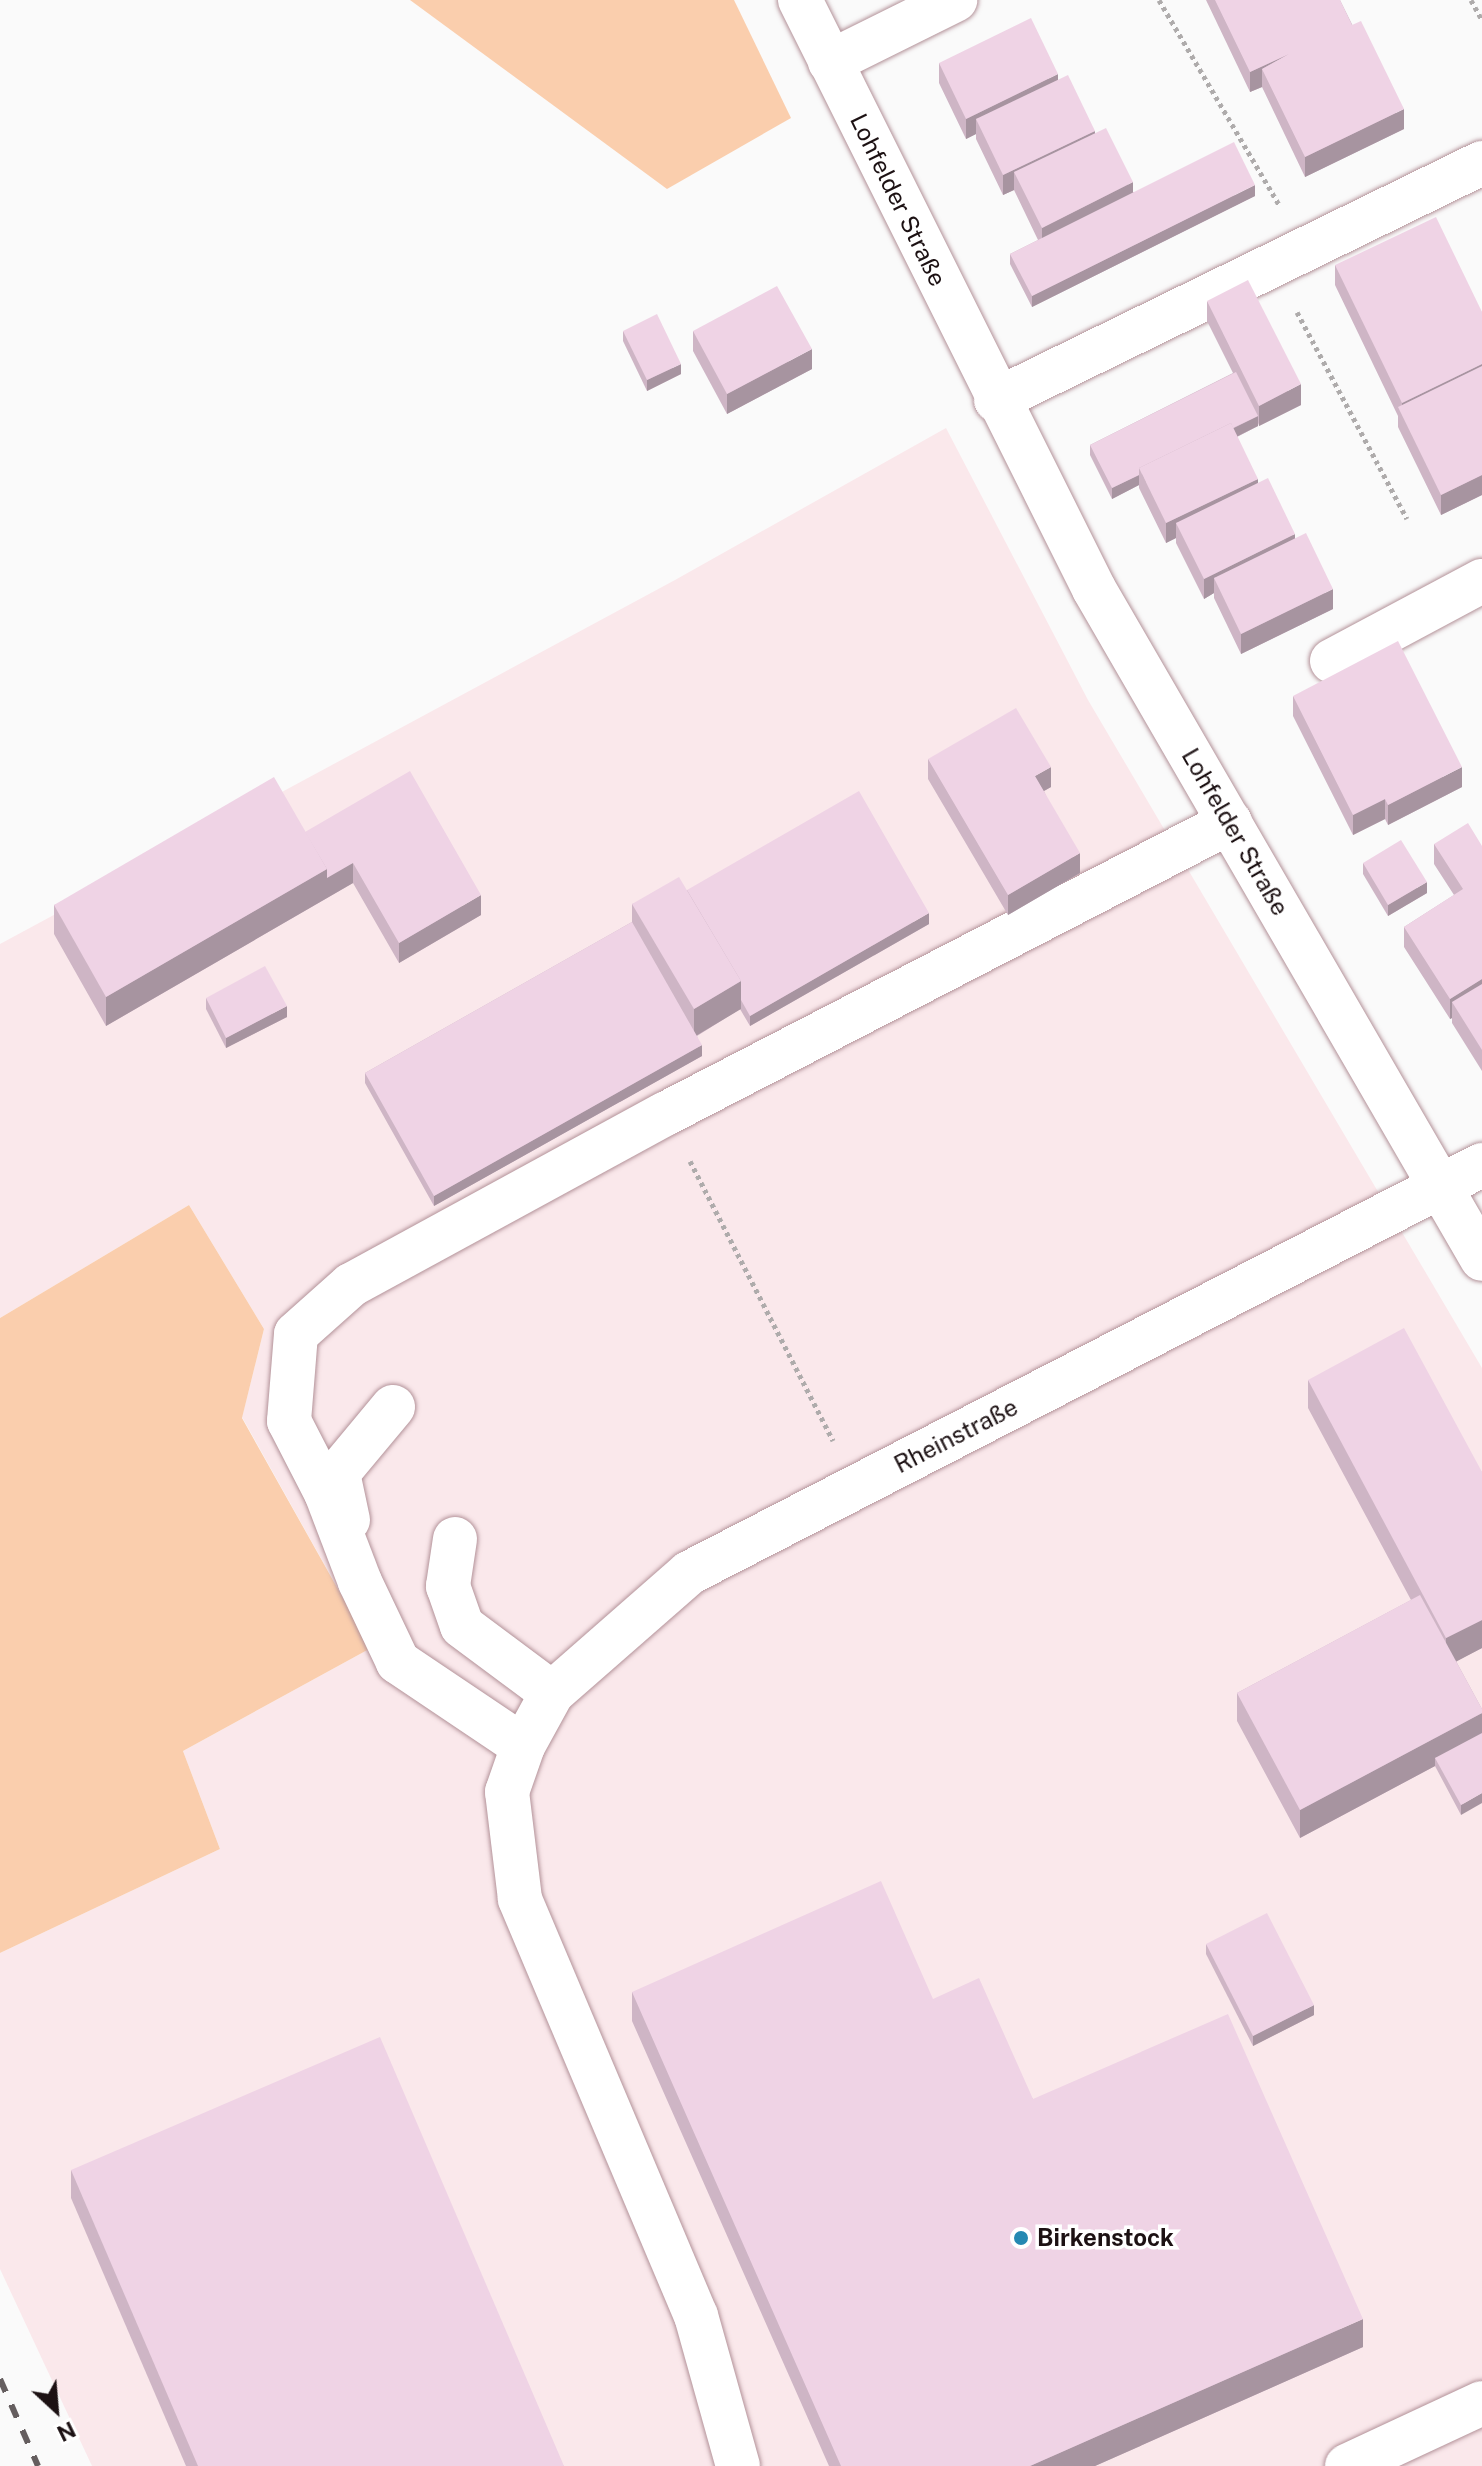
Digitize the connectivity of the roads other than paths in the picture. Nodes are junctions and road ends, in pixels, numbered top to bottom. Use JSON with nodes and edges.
{"nodes":[{"id":1,"x":800,"y":0,"type":"edge"},
{"id":2,"x":955,"y":0,"type":"edge"},
{"id":3,"x":830,"y":62,"type":"junction"},
{"id":4,"x":1482,"y":163,"type":"edge"},
{"id":5,"x":996,"y":400,"type":"junction"},
{"id":6,"x":1482,"y":581,"type":"edge"},
{"id":7,"x":1332,"y":661,"type":"dead end"},
{"id":8,"x":1230,"y":822,"type":"junction"},
{"id":9,"x":1482,"y":1165,"type":"edge"},
{"id":10,"x":1438,"y":1187,"type":"junction"},
{"id":11,"x":1482,"y":1259,"type":"edge"},
{"id":12,"x":393,"y":1407,"type":"dead end"},
{"id":13,"x":455,"y":1539,"type":"dead end"},
{"id":14,"x":360,"y":1582,"type":"junction"},
{"id":15,"x":552,"y":1693,"type":"junction"},
{"id":16,"x":523,"y":1746,"type":"junction"},
{"id":17,"x":1482,"y":2403,"type":"edge"},
{"id":18,"x":738,"y":2466,"type":"edge"},
{"id":19,"x":1347,"y":2466,"type":"edge"}],
"edges":[{"from":1,"to":3,"type":"street","name":"Lohfelder Straße"},
{"from":2,"to":3,"type":"street"},
{"from":3,"to":5,"type":"street","name":"Lohfelder Straße"},
{"from":4,"to":5,"type":"street"},
{"from":5,"to":8,"type":"street","name":"Lohfelder Straße"},
{"from":6,"to":7,"type":"street"},
{"from":8,"to":10,"type":"street","name":"Lohfelder Straße"},
{"from":8,"to":14,"type":"street"},
{"from":9,"to":10,"type":"street","name":"Rheinstraße"},
{"from":10,"to":11,"type":"street","name":"Lohfelder Straße"},
{"from":10,"to":15,"type":"street","name":"Rheinstraße"},
{"from":12,"to":14,"type":"street"},
{"from":13,"to":15,"type":"street"},
{"from":14,"to":16,"type":"street"},
{"from":15,"to":16,"type":"street","name":"Rheinstraße"},
{"from":16,"to":18,"type":"street","name":"Rheinstraße"},
{"from":17,"to":19,"type":"street"}]}
